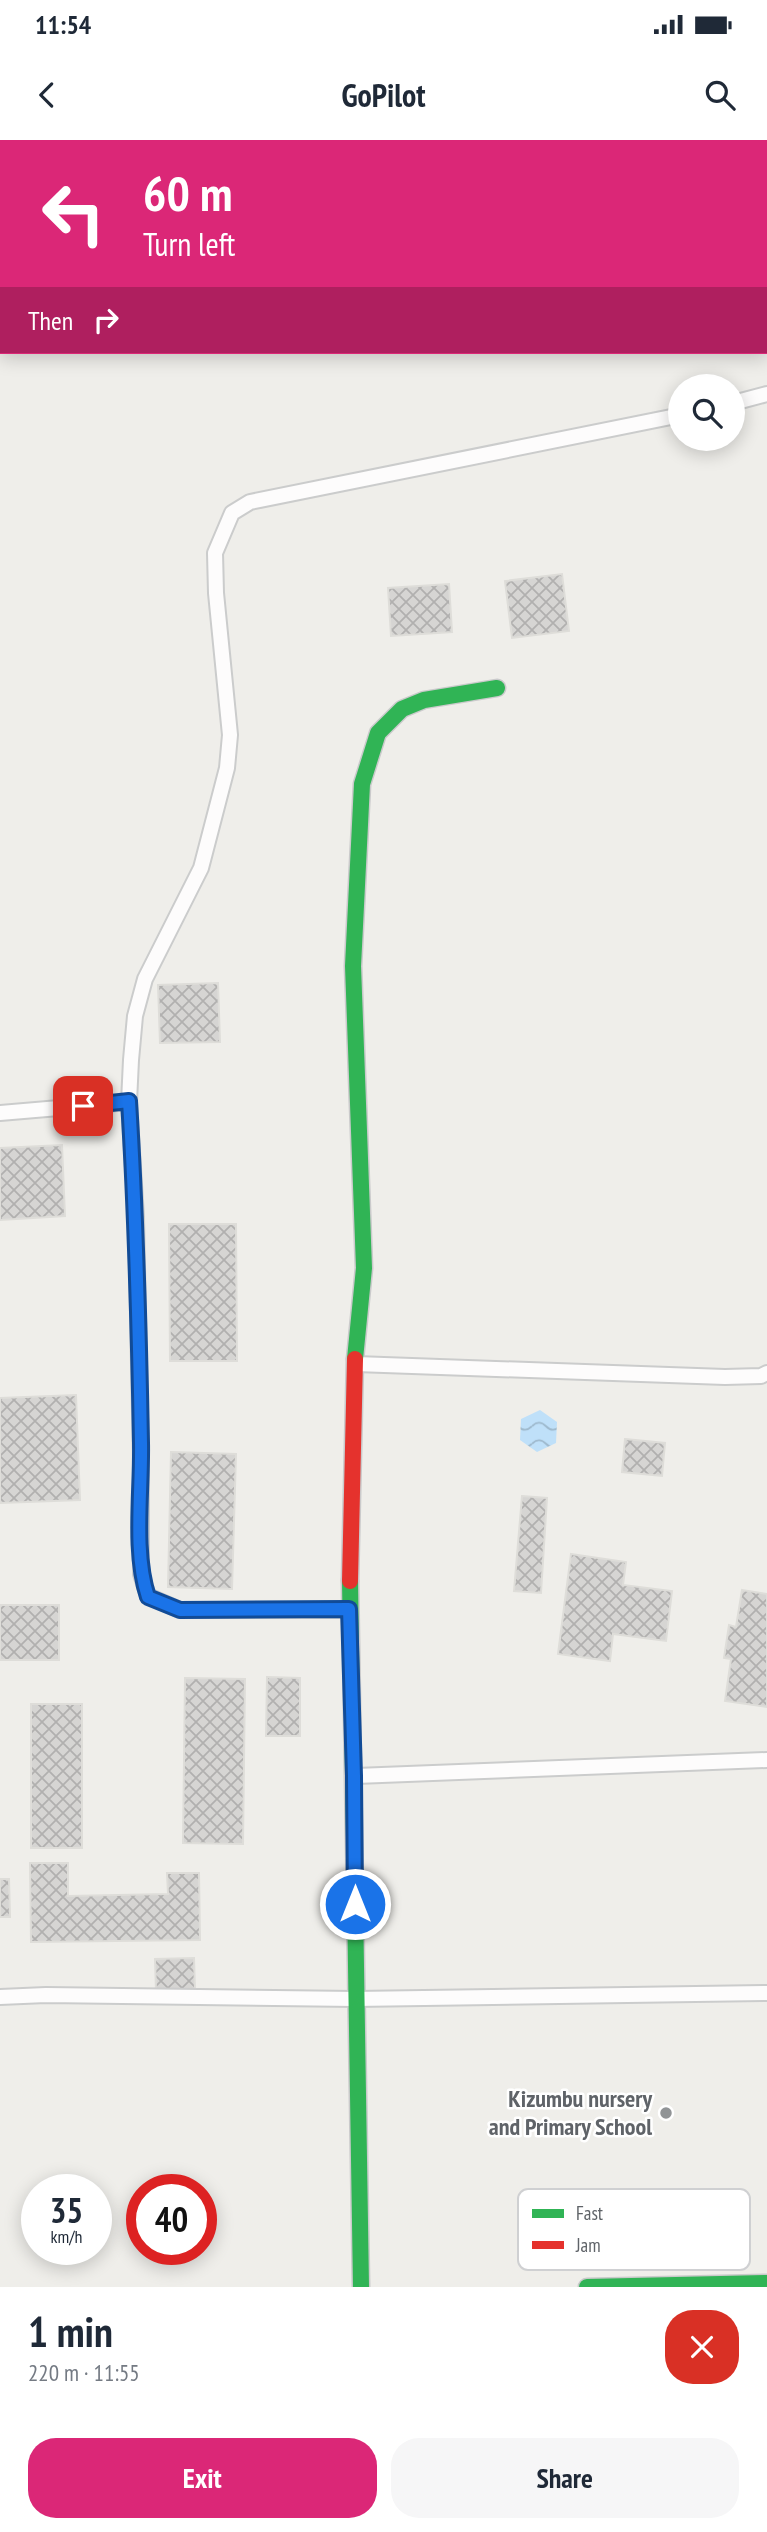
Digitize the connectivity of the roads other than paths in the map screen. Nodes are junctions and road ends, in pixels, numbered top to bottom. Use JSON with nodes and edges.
{"nodes":[{"id":1,"x":767,"y":394,"type":"edge"},
{"id":2,"x":745,"y":400,"type":"edge"},
{"id":3,"x":668,"y":418,"type":"edge"},
{"id":4,"x":497,"y":688,"type":"dead end"},
{"id":5,"x":129,"y":1101,"type":"junction"},
{"id":6,"x":0,"y":1113,"type":"edge"},
{"id":7,"x":355,"y":1364,"type":"junction"},
{"id":8,"x":767,"y":1373,"type":"edge"},
{"id":9,"x":349,"y":1609,"type":"junction"},
{"id":10,"x":767,"y":1760,"type":"edge"},
{"id":11,"x":354,"y":1776,"type":"junction"},
{"id":12,"x":767,"y":1993,"type":"edge"},
{"id":13,"x":0,"y":1997,"type":"edge"},
{"id":14,"x":355,"y":1999,"type":"junction"},
{"id":15,"x":767,"y":2283,"type":"edge"},
{"id":16,"x":361,"y":2287,"type":"edge"},
{"id":17,"x":587,"y":2287,"type":"edge"}],
"edges":[{"from":1,"to":2,"type":"lane"},
{"from":3,"to":5,"type":"lane"},
{"from":4,"to":7,"type":"street"},
{"from":5,"to":6,"type":"lane"},
{"from":5,"to":9,"type":"lane"},
{"from":7,"to":8,"type":"lane"},
{"from":7,"to":9,"type":"street"},
{"from":9,"to":11,"type":"street"},
{"from":10,"to":11,"type":"lane"},
{"from":11,"to":14,"type":"street"},
{"from":12,"to":14,"type":"lane"},
{"from":13,"to":14,"type":"lane"},
{"from":14,"to":16,"type":"street"},
{"from":15,"to":17,"type":"street"}]}
